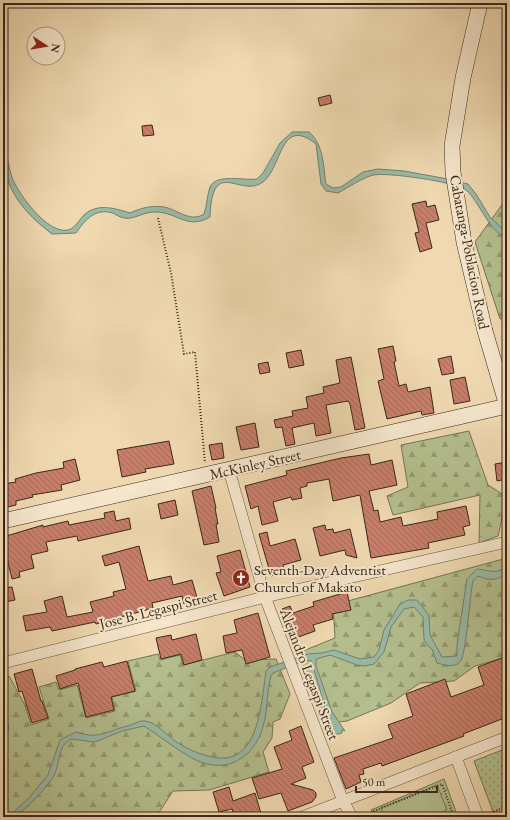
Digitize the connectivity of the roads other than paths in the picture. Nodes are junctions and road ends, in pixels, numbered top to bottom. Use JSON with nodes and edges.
{"nodes":[{"id":1,"x":480,"y":3,"type":"edge"},
{"id":2,"x":507,"y":406,"type":"edge"},
{"id":3,"x":229,"y":470,"type":"junction"},
{"id":4,"x":3,"y":521,"type":"edge"},
{"id":5,"x":507,"y":542,"type":"edge"},
{"id":6,"x":265,"y":597,"type":"junction"},
{"id":7,"x":3,"y":663,"type":"edge"},
{"id":8,"x":507,"y":737,"type":"edge"},
{"id":9,"x":456,"y":757,"type":"junction"},
{"id":10,"x":343,"y":801,"type":"junction"},
{"id":11,"x":483,"y":816,"type":"edge"},
{"id":12,"x":302,"y":817,"type":"edge"},
{"id":13,"x":352,"y":817,"type":"edge"}],
"edges":[{"from":1,"to":2,"type":"street","name":"Cabatanga-Poblacion Road"},
{"from":2,"to":3,"type":"street","name":"McKinley Street"},
{"from":3,"to":4,"type":"street","name":"McKinley Street"},
{"from":3,"to":6,"type":"street","name":"Alejandro Legaspi Street"},
{"from":5,"to":6,"type":"street","name":"Jose B. Legaspi Street"},
{"from":6,"to":7,"type":"street","name":"Jose B. Legaspi Street"},
{"from":6,"to":10,"type":"street","name":"Alejandro Legaspi Street"},
{"from":8,"to":9,"type":"street"},
{"from":9,"to":10,"type":"street"},
{"from":9,"to":11,"type":"street"},
{"from":10,"to":12,"type":"street"},
{"from":10,"to":13,"type":"street","name":"Alejandro Legaspi Street"}]}
